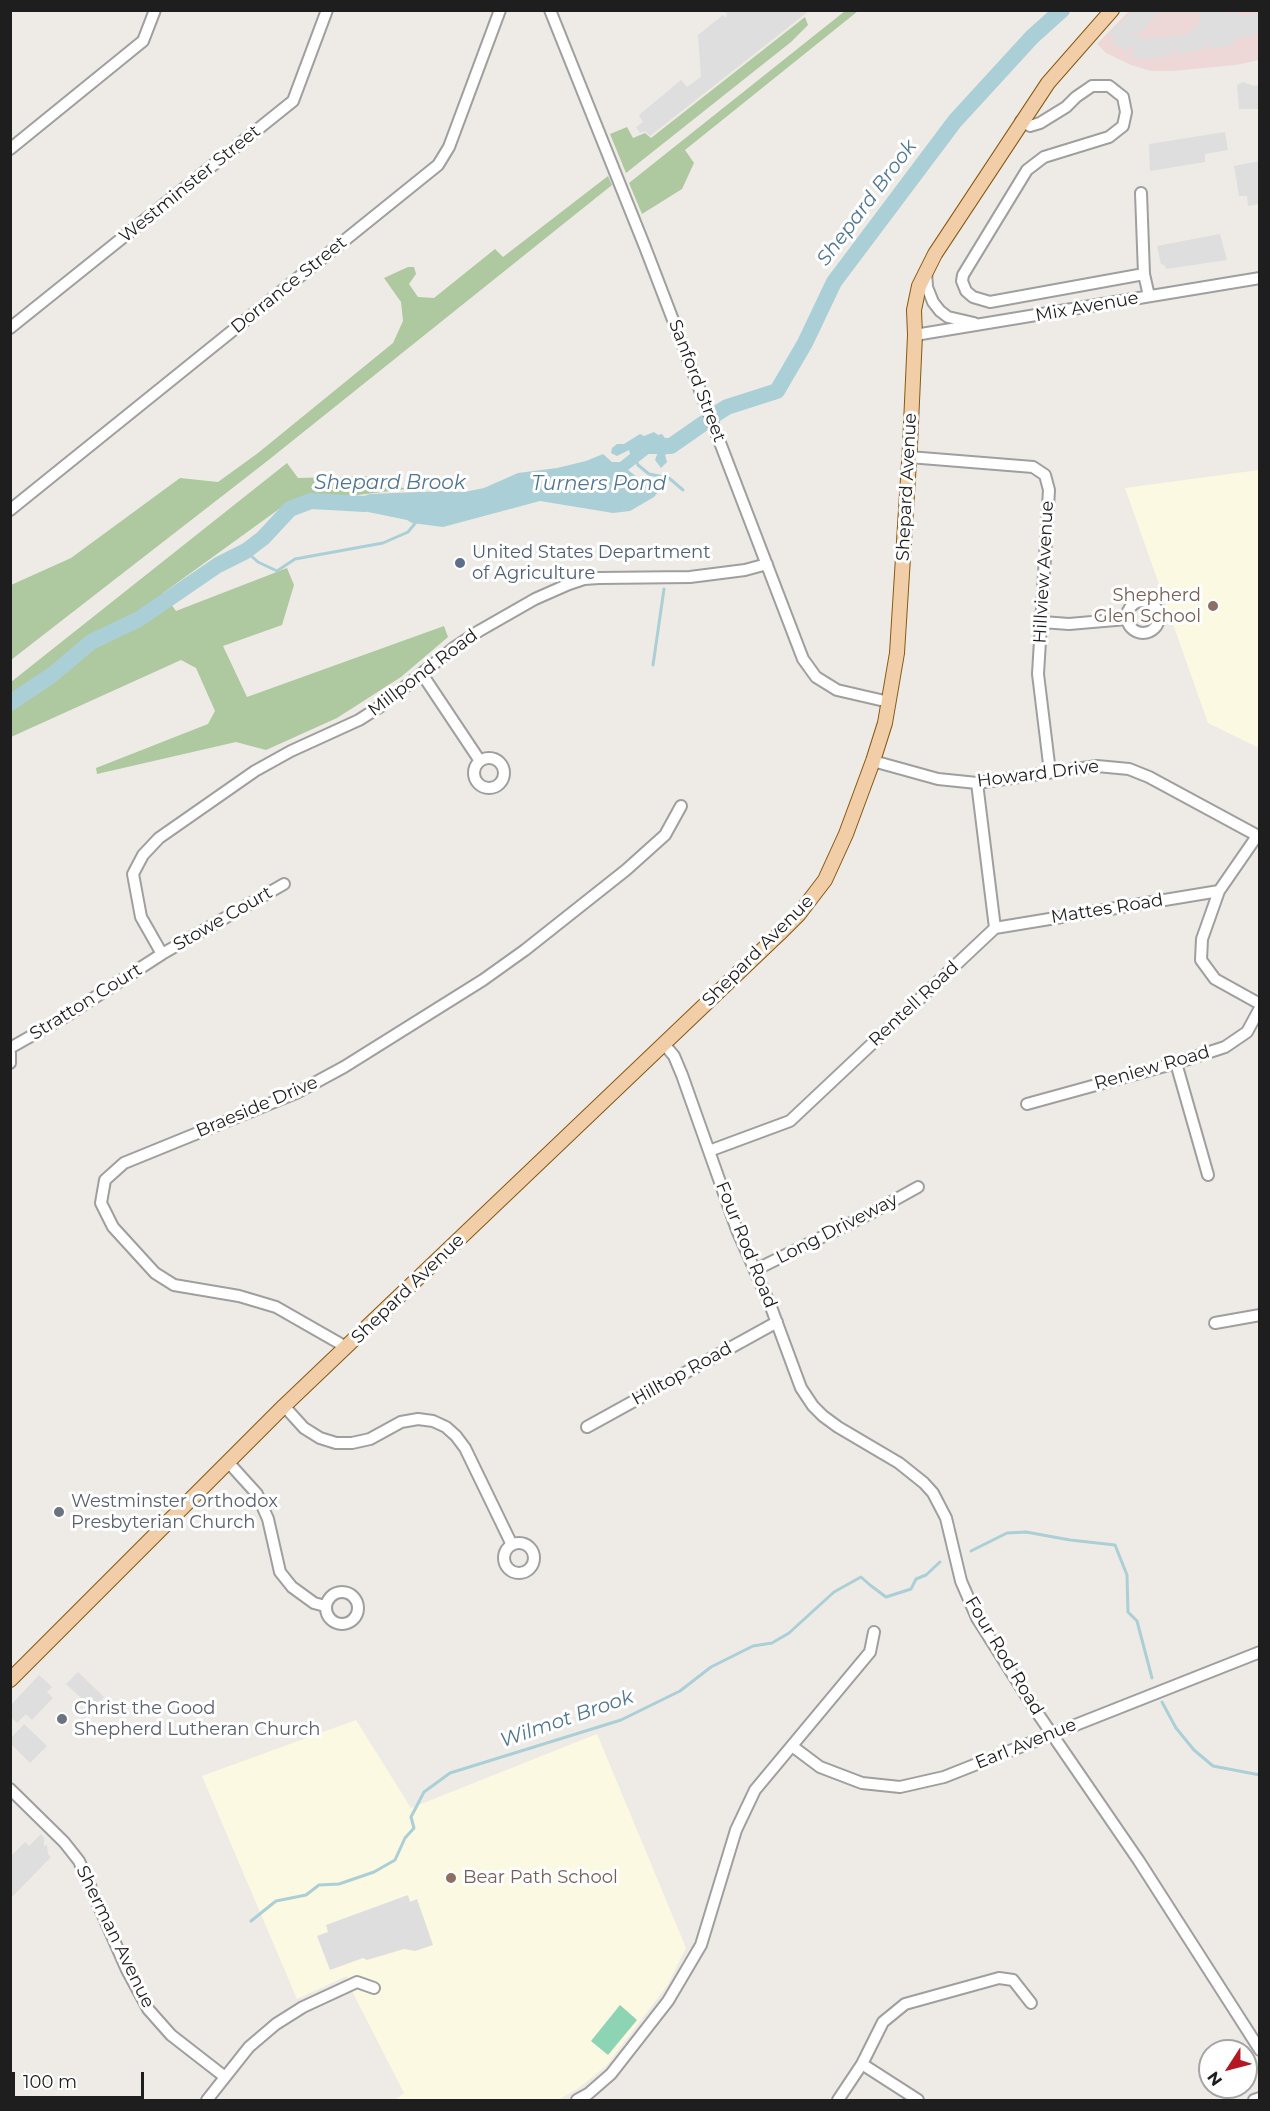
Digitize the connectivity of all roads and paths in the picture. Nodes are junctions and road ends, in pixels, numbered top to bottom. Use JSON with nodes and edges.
{"nodes":[{"id":1,"x":155,"y":10,"type":"edge"},
{"id":2,"x":327,"y":10,"type":"edge"},
{"id":3,"x":500,"y":10,"type":"edge"},
{"id":4,"x":550,"y":10,"type":"edge"},
{"id":5,"x":1112,"y":10,"type":"edge"},
{"id":6,"x":1021,"y":121,"type":"junction"},
{"id":7,"x":10,"y":149,"type":"edge"},
{"id":8,"x":1141,"y":194,"type":"dead end"},
{"id":9,"x":926,"y":270,"type":"junction"},
{"id":10,"x":1144,"y":274,"type":"junction"},
{"id":11,"x":1260,"y":278,"type":"edge"},
{"id":12,"x":1149,"y":296,"type":"junction"},
{"id":13,"x":986,"y":324,"type":"junction"},
{"id":14,"x":10,"y":328,"type":"edge"},
{"id":15,"x":915,"y":335,"type":"junction"},
{"id":16,"x":909,"y":457,"type":"junction"},
{"id":17,"x":10,"y":510,"type":"edge"},
{"id":18,"x":767,"y":564,"type":"junction"},
{"id":19,"x":1127,"y":619,"type":"dead end"},
{"id":20,"x":1042,"y":622,"type":"junction"},
{"id":21,"x":422,"y":674,"type":"junction"},
{"id":22,"x":889,"y":702,"type":"junction"},
{"id":23,"x":480,"y":761,"type":"dead end"},
{"id":24,"x":873,"y":761,"type":"junction"},
{"id":25,"x":1050,"y":772,"type":"junction"},
{"id":26,"x":977,"y":783,"type":"junction"},
{"id":27,"x":681,"y":806,"type":"dead end"},
{"id":28,"x":1258,"y":836,"type":"edge"},
{"id":29,"x":284,"y":884,"type":"dead end"},
{"id":30,"x":1219,"y":891,"type":"junction"},
{"id":31,"x":995,"y":928,"type":"junction"},
{"id":32,"x":162,"y":954,"type":"junction"},
{"id":33,"x":1260,"y":1006,"type":"edge"},
{"id":34,"x":664,"y":1044,"type":"junction"},
{"id":35,"x":10,"y":1050,"type":"edge"},
{"id":36,"x":10,"y":1063,"type":"edge"},
{"id":37,"x":1176,"y":1063,"type":"junction"},
{"id":38,"x":1027,"y":1104,"type":"dead end"},
{"id":39,"x":709,"y":1151,"type":"junction"},
{"id":40,"x":1208,"y":1175,"type":"dead end"},
{"id":41,"x":918,"y":1187,"type":"dead end"},
{"id":42,"x":755,"y":1270,"type":"junction"},
{"id":43,"x":1260,"y":1315,"type":"edge"},
{"id":44,"x":777,"y":1322,"type":"junction"},
{"id":45,"x":1215,"y":1323,"type":"dead end"},
{"id":46,"x":346,"y":1347,"type":"junction"},
{"id":47,"x":284,"y":1406,"type":"junction"},
{"id":48,"x":587,"y":1427,"type":"dead end"},
{"id":49,"x":228,"y":1462,"type":"junction"},
{"id":50,"x":512,"y":1545,"type":"dead end"},
{"id":51,"x":326,"y":1606,"type":"dead end"},
{"id":52,"x":874,"y":1632,"type":"dead end"},
{"id":53,"x":1260,"y":1652,"type":"edge"},
{"id":54,"x":10,"y":1680,"type":"edge"},
{"id":55,"x":1051,"y":1733,"type":"junction"},
{"id":56,"x":792,"y":1746,"type":"junction"},
{"id":57,"x":10,"y":1789,"type":"edge"},
{"id":58,"x":374,"y":1988,"type":"dead end"},
{"id":59,"x":1031,"y":2003,"type":"dead end"},
{"id":60,"x":1260,"y":2050,"type":"edge"},
{"id":61,"x":862,"y":2064,"type":"junction"},
{"id":62,"x":225,"y":2077,"type":"junction"},
{"id":63,"x":1260,"y":2098,"type":"edge"},
{"id":64,"x":207,"y":2100,"type":"edge"},
{"id":65,"x":577,"y":2100,"type":"edge"},
{"id":66,"x":838,"y":2100,"type":"edge"},
{"id":67,"x":918,"y":2100,"type":"edge"},
{"id":68,"x":1254,"y":2100,"type":"edge"}],
"edges":[{"from":1,"to":7,"type":"street"},
{"from":2,"to":14,"type":"street","name":"Westminster Street"},
{"from":3,"to":17,"type":"street","name":"Dorrance Street"},
{"from":4,"to":18,"type":"street","name":"Sanford Street"},
{"from":5,"to":6,"type":"main road","name":"Shepard Avenue"},
{"from":6,"to":9,"type":"main road","name":"Shepard Avenue"},
{"from":6,"to":10,"type":"street"},
{"from":8,"to":10,"type":"street"},
{"from":9,"to":13,"type":"street"},
{"from":9,"to":15,"type":"main road","name":"Shepard Avenue"},
{"from":10,"to":12,"type":"street"},
{"from":11,"to":12,"type":"street","name":"Mix Avenue"},
{"from":12,"to":13,"type":"street","name":"Mix Avenue"},
{"from":13,"to":15,"type":"street","name":"Mix Avenue"},
{"from":15,"to":16,"type":"main road","name":"Shepard Avenue"},
{"from":16,"to":20,"type":"street","name":"Hillview Avenue"},
{"from":16,"to":22,"type":"main road","name":"Shepard Avenue"},
{"from":18,"to":21,"type":"street","name":"Millpond Road"},
{"from":18,"to":22,"type":"street","name":"Sanford Street"},
{"from":19,"to":20,"type":"street"},
{"from":20,"to":25,"type":"street","name":"Hillview Avenue"},
{"from":21,"to":23,"type":"street"},
{"from":21,"to":32,"type":"street","name":"Millpond Road"},
{"from":22,"to":24,"type":"main road","name":"Shepard Avenue"},
{"from":24,"to":26,"type":"street","name":"Howard Drive"},
{"from":24,"to":34,"type":"main road","name":"Shepard Avenue"},
{"from":25,"to":26,"type":"street","name":"Howard Drive"},
{"from":25,"to":28,"type":"street","name":"Howard Drive"},
{"from":26,"to":31,"type":"street"},
{"from":27,"to":46,"type":"street","name":"Braeside Drive"},
{"from":28,"to":30,"type":"street"},
{"from":29,"to":32,"type":"street","name":"Stowe Court"},
{"from":30,"to":31,"type":"street","name":"Mattes Road"},
{"from":30,"to":33,"type":"street"},
{"from":31,"to":39,"type":"street","name":"Rentell Road"},
{"from":32,"to":35,"type":"street","name":"Stratton Court"},
{"from":33,"to":37,"type":"street","name":"Reniew Road"},
{"from":34,"to":39,"type":"street","name":"Four Rod Road"},
{"from":34,"to":46,"type":"main road","name":"Shepard Avenue"},
{"from":35,"to":36,"type":"street","name":"Stratton Court"},
{"from":37,"to":38,"type":"street","name":"Reniew Road"},
{"from":37,"to":40,"type":"street"},
{"from":39,"to":42,"type":"street","name":"Four Rod Road"},
{"from":41,"to":42,"type":"street","name":"Long Driveway"},
{"from":42,"to":44,"type":"street","name":"Four Rod Road"},
{"from":43,"to":45,"type":"street"},
{"from":44,"to":48,"type":"street","name":"Hilltop Road"},
{"from":44,"to":55,"type":"street","name":"Four Rod Road"},
{"from":46,"to":47,"type":"main road","name":"Shepard Avenue"},
{"from":47,"to":49,"type":"main road","name":"Shepard Avenue"},
{"from":47,"to":50,"type":"street"},
{"from":49,"to":51,"type":"street"},
{"from":49,"to":54,"type":"main road","name":"Shepard Avenue"},
{"from":52,"to":56,"type":"street"},
{"from":53,"to":55,"type":"street","name":"Earl Avenue"},
{"from":55,"to":56,"type":"street","name":"Earl Avenue"},
{"from":55,"to":60,"type":"street","name":"Four Rod Road"},
{"from":56,"to":65,"type":"street"},
{"from":57,"to":62,"type":"street","name":"Sherman Avenue"},
{"from":58,"to":62,"type":"street"},
{"from":59,"to":61,"type":"street"},
{"from":61,"to":66,"type":"street"},
{"from":61,"to":67,"type":"street"},
{"from":62,"to":64,"type":"street"},
{"from":63,"to":68,"type":"street"}]}
